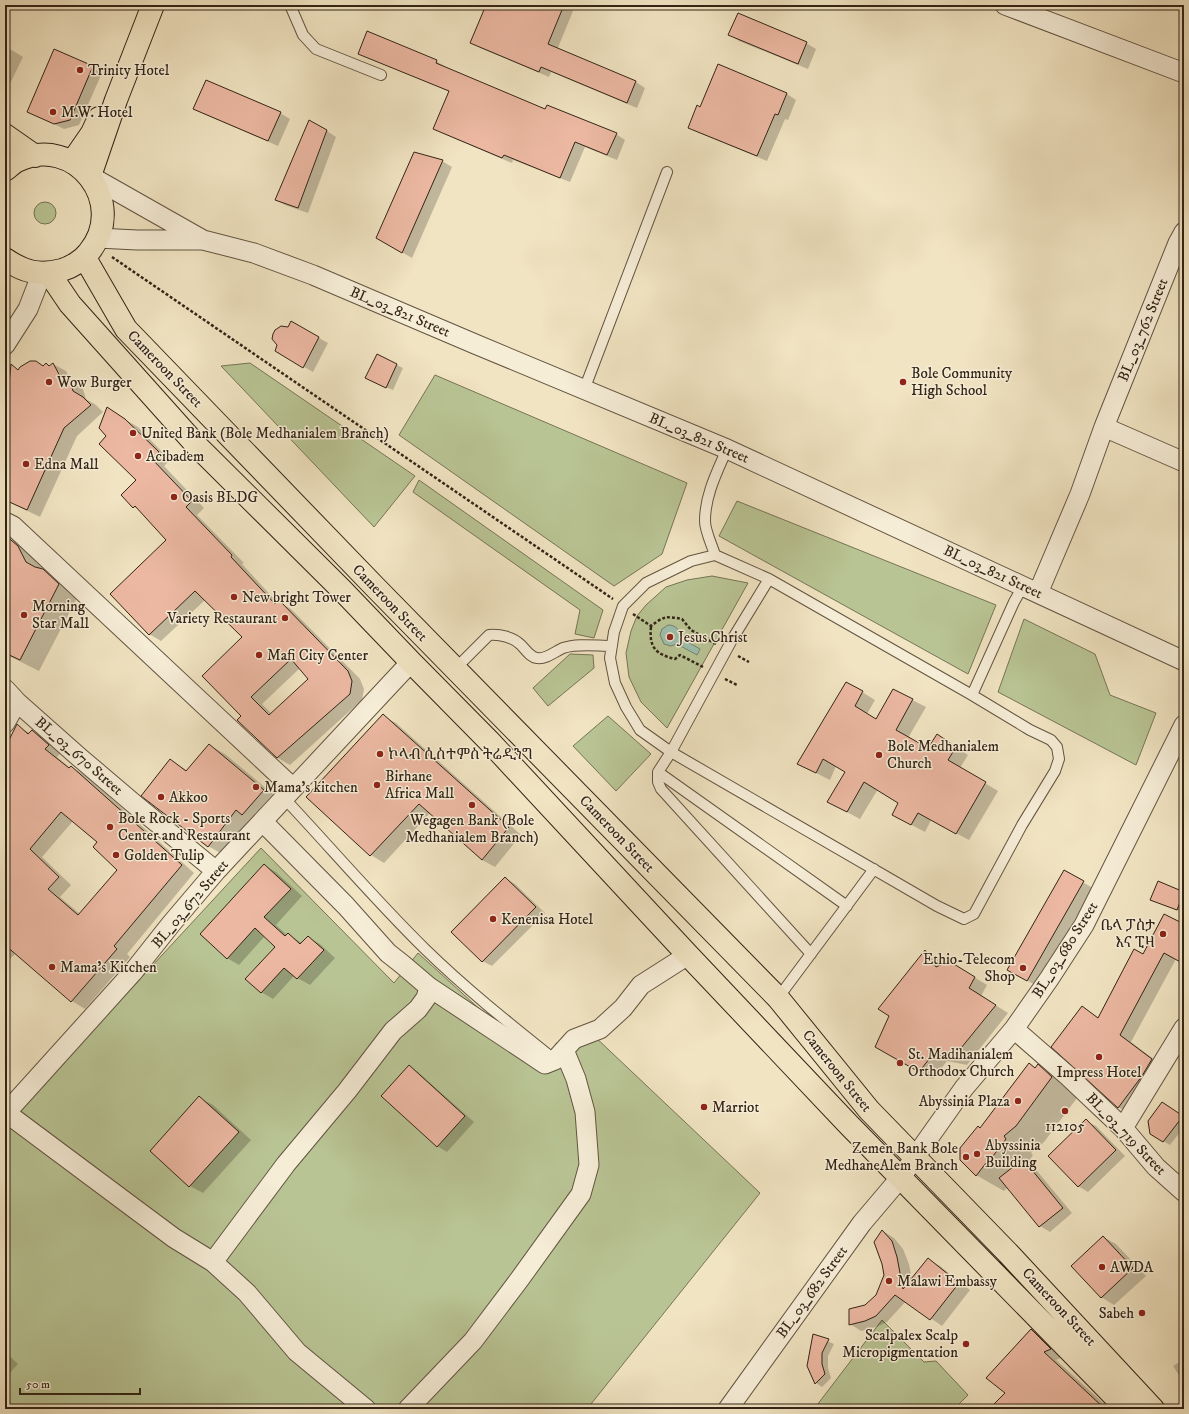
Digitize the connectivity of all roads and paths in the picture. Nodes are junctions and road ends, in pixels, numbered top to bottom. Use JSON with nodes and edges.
{"nodes":[{"id":1,"x":144,"y":5,"type":"edge"},
{"id":2,"x":153,"y":5,"type":"edge"},
{"id":3,"x":290,"y":5,"type":"edge"},
{"id":4,"x":1005,"y":5,"type":"edge"},
{"id":5,"x":1026,"y":9,"type":"edge"},
{"id":6,"x":1184,"y":73,"type":"edge"},
{"id":7,"x":381,"y":75,"type":"dead end"},
{"id":8,"x":5,"y":135,"type":"edge"},
{"id":9,"x":35,"y":156,"type":"junction"},
{"id":10,"x":72,"y":162,"type":"junction"},
{"id":11,"x":5,"y":170,"type":"edge"},
{"id":12,"x":667,"y":172,"type":"dead end"},
{"id":13,"x":90,"y":176,"type":"junction"},
{"id":14,"x":1184,"y":232,"type":"edge"},
{"id":15,"x":203,"y":240,"type":"junction"},
{"id":16,"x":92,"y":247,"type":"junction"},
{"id":17,"x":5,"y":259,"type":"edge"},
{"id":18,"x":45,"y":273,"type":"junction"},
{"id":19,"x":5,"y":345,"type":"edge"},
{"id":20,"x":584,"y":390,"type":"junction"},
{"id":21,"x":1104,"y":427,"type":"junction"},
{"id":22,"x":727,"y":449,"type":"junction"},
{"id":23,"x":1184,"y":462,"type":"edge"},
{"id":24,"x":5,"y":522,"type":"edge"},
{"id":25,"x":715,"y":555,"type":"junction"},
{"id":26,"x":769,"y":579,"type":"junction"},
{"id":27,"x":1031,"y":590,"type":"junction"},
{"id":28,"x":623,"y":606,"type":"junction"},
{"id":29,"x":651,"y":626,"type":"junction"},
{"id":30,"x":612,"y":646,"type":"junction"},
{"id":31,"x":727,"y":650,"type":"junction"},
{"id":32,"x":1184,"y":661,"type":"edge"},
{"id":33,"x":411,"y":662,"type":"junction"},
{"id":34,"x":749,"y":662,"type":"dead end"},
{"id":35,"x":455,"y":669,"type":"junction"},
{"id":36,"x":714,"y":674,"type":"junction"},
{"id":37,"x":737,"y":685,"type":"dead end"},
{"id":38,"x":11,"y":695,"type":"edge"},
{"id":39,"x":972,"y":695,"type":"junction"},
{"id":40,"x":5,"y":723,"type":"edge"},
{"id":41,"x":1184,"y":725,"type":"edge"},
{"id":42,"x":511,"y":726,"type":"junction"},
{"id":43,"x":490,"y":742,"type":"junction"},
{"id":44,"x":671,"y":752,"type":"junction"},
{"id":45,"x":1178,"y":752,"type":"edge"},
{"id":46,"x":658,"y":772,"type":"junction"},
{"id":47,"x":289,"y":793,"type":"junction"},
{"id":48,"x":263,"y":822,"type":"junction"},
{"id":49,"x":874,"y":869,"type":"junction"},
{"id":50,"x":216,"y":870,"type":"junction"},
{"id":51,"x":847,"y":906,"type":"junction"},
{"id":52,"x":811,"y":954,"type":"junction"},
{"id":53,"x":688,"y":955,"type":"junction"},
{"id":54,"x":429,"y":987,"type":"junction"},
{"id":55,"x":778,"y":998,"type":"junction"},
{"id":56,"x":1184,"y":1028,"type":"edge"},
{"id":57,"x":1014,"y":1029,"type":"junction"},
{"id":58,"x":559,"y":1055,"type":"junction"},
{"id":59,"x":5,"y":1113,"type":"edge"},
{"id":60,"x":1123,"y":1128,"type":"junction"},
{"id":61,"x":915,"y":1156,"type":"junction"},
{"id":62,"x":901,"y":1177,"type":"junction"},
{"id":63,"x":1184,"y":1192,"type":"edge"},
{"id":64,"x":213,"y":1262,"type":"junction"},
{"id":65,"x":366,"y":1409,"type":"edge"},
{"id":66,"x":408,"y":1409,"type":"edge"},
{"id":67,"x":728,"y":1409,"type":"edge"},
{"id":68,"x":1127,"y":1409,"type":"edge"},
{"id":69,"x":1153,"y":1409,"type":"edge"}],
"edges":[{"from":1,"to":10,"type":"main road"},
{"from":2,"to":13,"type":"main road"},
{"from":3,"to":7,"type":"lane"},
{"from":4,"to":5,"type":"street"},
{"from":5,"to":6,"type":"street"},
{"from":8,"to":9,"type":"main road"},
{"from":9,"to":10,"type":"main road"},
{"from":9,"to":11,"type":"main road"},
{"from":10,"to":13,"type":"main road"},
{"from":12,"to":20,"type":"lane"},
{"from":13,"to":15,"type":"street"},
{"from":13,"to":16,"type":"main road"},
{"from":14,"to":21,"type":"street","name":"BL_03_762 Street"},
{"from":15,"to":16,"type":"street"},
{"from":15,"to":20,"type":"street","name":"BL_03_821 Street"},
{"from":16,"to":18,"type":"main road"},
{"from":16,"to":28,"type":"path"},
{"from":16,"to":35,"type":"main road","name":"Cameroon Street"},
{"from":17,"to":18,"type":"main road"},
{"from":18,"to":19,"type":"street"},
{"from":18,"to":33,"type":"main road","name":"Cameroon Street"},
{"from":20,"to":22,"type":"street","name":"BL_03_821 Street"},
{"from":21,"to":23,"type":"street"},
{"from":21,"to":27,"type":"street","name":"BL_03_762 Street"},
{"from":22,"to":25,"type":"lane"},
{"from":22,"to":27,"type":"street","name":"BL_03_821 Street"},
{"from":24,"to":47,"type":"street"},
{"from":25,"to":26,"type":"lane"},
{"from":25,"to":28,"type":"lane"},
{"from":26,"to":31,"type":"lane"},
{"from":26,"to":39,"type":"lane"},
{"from":27,"to":32,"type":"street","name":"BL_03_821 Street"},
{"from":27,"to":39,"type":"lane"},
{"from":28,"to":29,"type":"path"},
{"from":28,"to":30,"type":"lane"},
{"from":29,"to":31,"type":"path"},
{"from":29,"to":36,"type":"path"},
{"from":30,"to":35,"type":"lane"},
{"from":30,"to":44,"type":"lane"},
{"from":31,"to":34,"type":"path"},
{"from":31,"to":36,"type":"lane"},
{"from":33,"to":43,"type":"main road","name":"Cameroon Street"},
{"from":33,"to":47,"type":"street","name":"BL_03_672 Street"},
{"from":35,"to":42,"type":"main road","name":"Cameroon Street"},
{"from":36,"to":37,"type":"path"},
{"from":36,"to":44,"type":"lane"},
{"from":38,"to":40,"type":"street","name":"BL_03_670 Street"},
{"from":38,"to":50,"type":"street","name":"BL_03_670 Street"},
{"from":39,"to":49,"type":"lane"},
{"from":41,"to":45,"type":"street","name":"BL_03_680 Street"},
{"from":42,"to":43,"type":"main road"},
{"from":42,"to":55,"type":"main road","name":"Cameroon Street"},
{"from":43,"to":53,"type":"main road","name":"Cameroon Street"},
{"from":44,"to":46,"type":"lane"},
{"from":44,"to":49,"type":"lane"},
{"from":45,"to":57,"type":"street","name":"BL_03_680 Street"},
{"from":46,"to":51,"type":"lane"},
{"from":46,"to":52,"type":"lane"},
{"from":47,"to":48,"type":"street","name":"BL_03_672 Street"},
{"from":47,"to":58,"type":"lane"},
{"from":48,"to":50,"type":"street","name":"BL_03_672 Street"},
{"from":48,"to":54,"type":"street"},
{"from":49,"to":51,"type":"lane"},
{"from":50,"to":59,"type":"street","name":"BL_03_672 Street"},
{"from":51,"to":52,"type":"lane"},
{"from":52,"to":55,"type":"lane"},
{"from":53,"to":58,"type":"street"},
{"from":53,"to":62,"type":"main road","name":"Cameroon Street"},
{"from":54,"to":58,"type":"street"},
{"from":54,"to":64,"type":"street"},
{"from":55,"to":61,"type":"main road","name":"Cameroon Street"},
{"from":56,"to":60,"type":"street"},
{"from":57,"to":60,"type":"street","name":"BL_03_719 Street"},
{"from":57,"to":61,"type":"street","name":"BL_03_680 Street"},
{"from":58,"to":66,"type":"street"},
{"from":59,"to":64,"type":"street"},
{"from":60,"to":63,"type":"street","name":"BL_03_719 Street"},
{"from":61,"to":62,"type":"street","name":"BL_03_682 Street"},
{"from":61,"to":69,"type":"main road","name":"Cameroon Street"},
{"from":62,"to":67,"type":"street","name":"BL_03_682 Street"},
{"from":62,"to":68,"type":"main road","name":"Cameroon Street"},
{"from":64,"to":65,"type":"street"}]}
